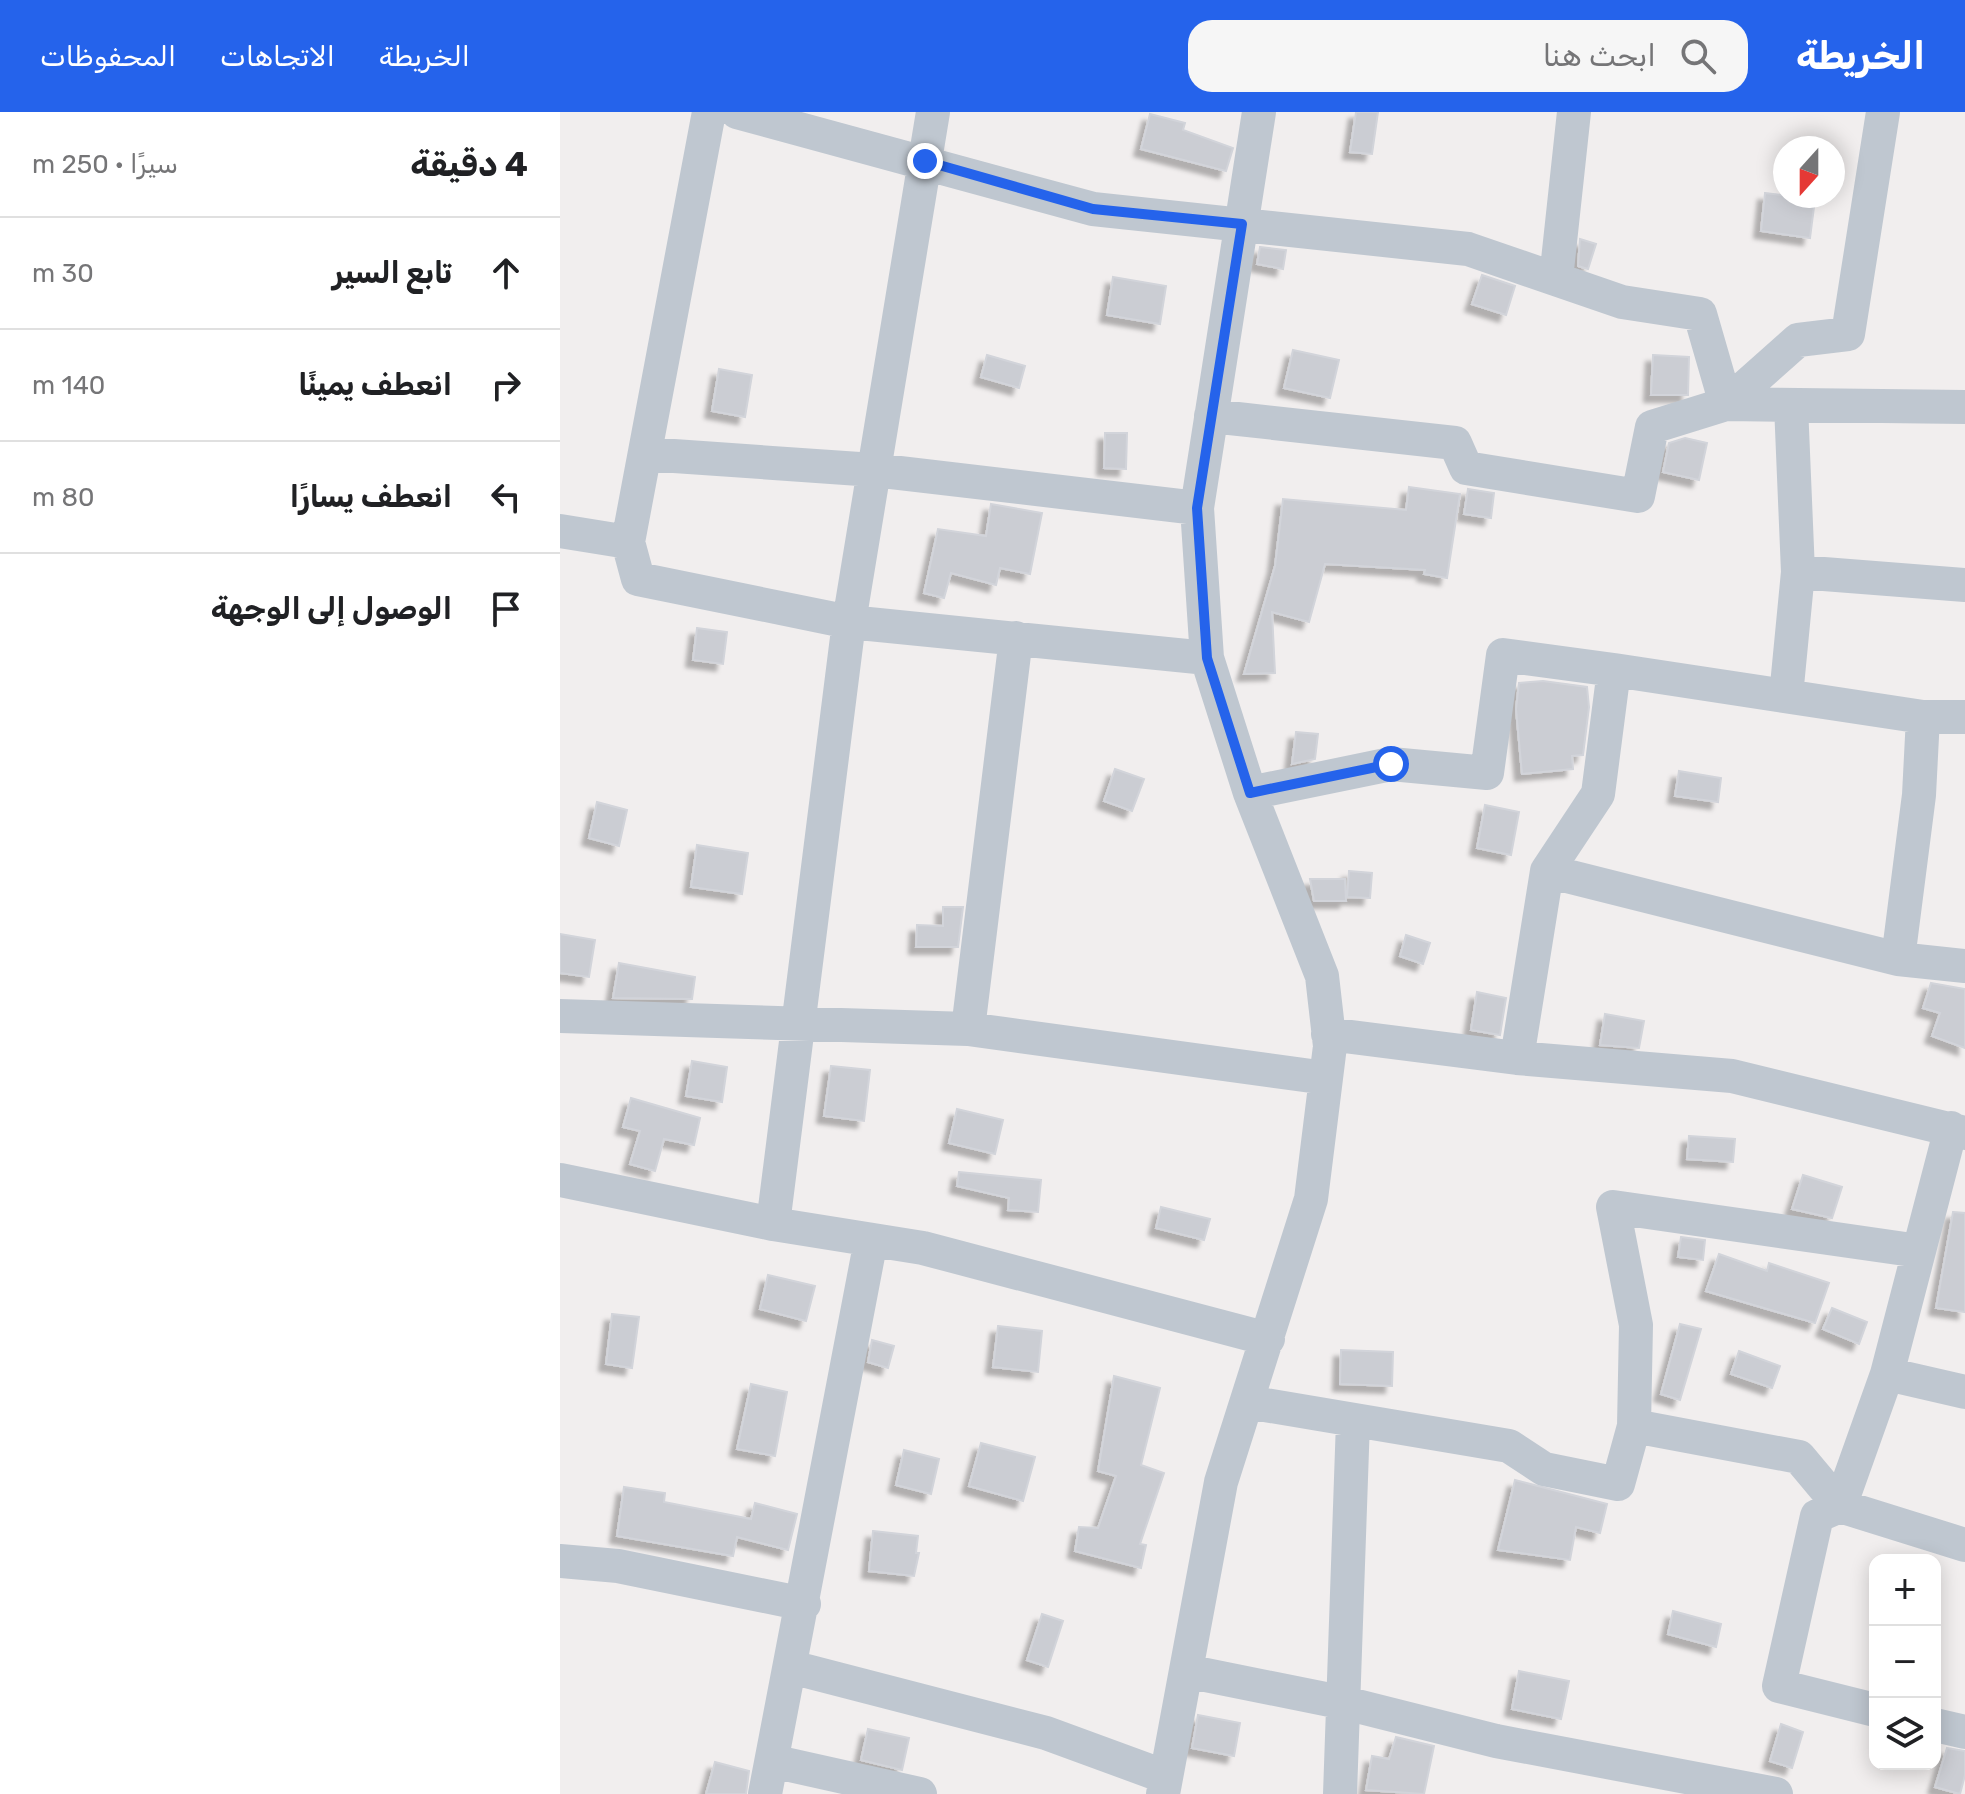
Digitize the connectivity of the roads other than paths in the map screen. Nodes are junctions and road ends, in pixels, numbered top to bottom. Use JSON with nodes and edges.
{"nodes":[{"id":1,"x":709,"y":112,"type":"edge"},
{"id":2,"x":737,"y":112,"type":"edge"},
{"id":3,"x":933,"y":112,"type":"edge"},
{"id":4,"x":1259,"y":112,"type":"edge"},
{"id":5,"x":1574,"y":112,"type":"edge"},
{"id":6,"x":1883,"y":112,"type":"edge"},
{"id":7,"x":925,"y":161,"type":"junction"},
{"id":8,"x":1242,"y":224,"type":"junction"},
{"id":9,"x":1556,"y":279,"type":"junction"},
{"id":10,"x":1726,"y":404,"type":"junction"},
{"id":11,"x":1791,"y":405,"type":"junction"},
{"id":12,"x":1965,"y":407,"type":"edge"},
{"id":13,"x":1211,"y":416,"type":"junction"},
{"id":14,"x":645,"y":454,"type":"junction"},
{"id":15,"x":874,"y":470,"type":"junction"},
{"id":16,"x":1197,"y":508,"type":"junction"},
{"id":17,"x":560,"y":531,"type":"edge"},
{"id":18,"x":628,"y":542,"type":"junction"},
{"id":19,"x":1798,"y":572,"type":"junction"},
{"id":20,"x":1965,"y":585,"type":"edge"},
{"id":21,"x":849,"y":622,"type":"junction"},
{"id":22,"x":1016,"y":638,"type":"junction"},
{"id":23,"x":1207,"y":658,"type":"junction"},
{"id":24,"x":1614,"y":670,"type":"junction"},
{"id":25,"x":1786,"y":696,"type":"junction"},
{"id":26,"x":1923,"y":717,"type":"junction"},
{"id":27,"x":1965,"y":717,"type":"edge"},
{"id":28,"x":1250,"y":793,"type":"junction"},
{"id":29,"x":1547,"y":871,"type":"junction"},
{"id":30,"x":1898,"y":959,"type":"junction"},
{"id":31,"x":1965,"y":966,"type":"edge"},
{"id":32,"x":560,"y":1016,"type":"edge"},
{"id":33,"x":798,"y":1023,"type":"junction"},
{"id":34,"x":968,"y":1029,"type":"junction"},
{"id":35,"x":1328,"y":1034,"type":"junction"},
{"id":36,"x":1517,"y":1058,"type":"junction"},
{"id":37,"x":1326,"y":1078,"type":"junction"},
{"id":38,"x":1958,"y":1130,"type":"edge"},
{"id":39,"x":560,"y":1180,"type":"edge"},
{"id":40,"x":773,"y":1224,"type":"junction"},
{"id":41,"x":871,"y":1240,"type":"junction"},
{"id":42,"x":1919,"y":1251,"type":"junction"},
{"id":43,"x":1268,"y":1339,"type":"junction"},
{"id":44,"x":1887,"y":1374,"type":"junction"},
{"id":45,"x":1965,"y":1392,"type":"edge"},
{"id":46,"x":1247,"y":1402,"type":"junction"},
{"id":47,"x":1353,"y":1421,"type":"junction"},
{"id":48,"x":1634,"y":1426,"type":"junction"},
{"id":49,"x":1840,"y":1506,"type":"junction"},
{"id":50,"x":1965,"y":1545,"type":"edge"},
{"id":51,"x":560,"y":1561,"type":"edge"},
{"id":52,"x":804,"y":1604,"type":"junction"},
{"id":53,"x":791,"y":1667,"type":"junction"},
{"id":54,"x":1186,"y":1671,"type":"junction"},
{"id":55,"x":1345,"y":1703,"type":"junction"},
{"id":56,"x":1869,"y":1708,"type":"edge"},
{"id":57,"x":1941,"y":1726,"type":"edge"},
{"id":58,"x":1965,"y":1732,"type":"edge"},
{"id":59,"x":772,"y":1761,"type":"junction"},
{"id":60,"x":1642,"y":1782,"type":"edge"},
{"id":61,"x":1165,"y":1785,"type":"edge"},
{"id":62,"x":765,"y":1794,"type":"edge"},
{"id":63,"x":920,"y":1794,"type":"edge"},
{"id":64,"x":1340,"y":1794,"type":"edge"},
{"id":65,"x":1776,"y":1794,"type":"edge"}],
"edges":[{"from":1,"to":14,"type":"street"},
{"from":2,"to":7,"type":"street"},
{"from":3,"to":7,"type":"street"},
{"from":4,"to":8,"type":"street"},
{"from":5,"to":9,"type":"street"},
{"from":6,"to":10,"type":"street"},
{"from":7,"to":8,"type":"street"},
{"from":7,"to":15,"type":"street"},
{"from":8,"to":9,"type":"street"},
{"from":8,"to":13,"type":"street"},
{"from":9,"to":10,"type":"street"},
{"from":10,"to":11,"type":"street"},
{"from":10,"to":13,"type":"street"},
{"from":11,"to":12,"type":"street"},
{"from":11,"to":19,"type":"street"},
{"from":13,"to":16,"type":"street"},
{"from":14,"to":15,"type":"street"},
{"from":14,"to":18,"type":"street"},
{"from":15,"to":16,"type":"street"},
{"from":15,"to":21,"type":"street"},
{"from":16,"to":23,"type":"street"},
{"from":17,"to":18,"type":"street"},
{"from":18,"to":21,"type":"street"},
{"from":19,"to":20,"type":"street"},
{"from":19,"to":25,"type":"street"},
{"from":21,"to":22,"type":"street"},
{"from":21,"to":33,"type":"street"},
{"from":22,"to":23,"type":"street"},
{"from":22,"to":34,"type":"street"},
{"from":23,"to":28,"type":"street"},
{"from":24,"to":25,"type":"street"},
{"from":24,"to":28,"type":"street"},
{"from":24,"to":29,"type":"street"},
{"from":25,"to":26,"type":"street"},
{"from":26,"to":27,"type":"street"},
{"from":26,"to":30,"type":"street"},
{"from":28,"to":35,"type":"street"},
{"from":29,"to":30,"type":"street"},
{"from":29,"to":36,"type":"street"},
{"from":30,"to":31,"type":"street"},
{"from":32,"to":33,"type":"street"},
{"from":33,"to":34,"type":"street"},
{"from":33,"to":40,"type":"street"},
{"from":34,"to":37,"type":"street"},
{"from":35,"to":36,"type":"street"},
{"from":35,"to":37,"type":"street"},
{"from":36,"to":38,"type":"street"},
{"from":37,"to":43,"type":"street"},
{"from":38,"to":42,"type":"street"},
{"from":39,"to":40,"type":"street"},
{"from":40,"to":41,"type":"street"},
{"from":41,"to":43,"type":"street"},
{"from":41,"to":52,"type":"street"},
{"from":42,"to":44,"type":"street"},
{"from":42,"to":48,"type":"street"},
{"from":43,"to":46,"type":"street"},
{"from":44,"to":45,"type":"street"},
{"from":44,"to":49,"type":"street"},
{"from":46,"to":47,"type":"street"},
{"from":46,"to":54,"type":"street"},
{"from":47,"to":48,"type":"street"},
{"from":47,"to":55,"type":"street"},
{"from":48,"to":49,"type":"street"},
{"from":49,"to":50,"type":"street"},
{"from":49,"to":56,"type":"street"},
{"from":51,"to":52,"type":"street"},
{"from":52,"to":53,"type":"street"},
{"from":53,"to":59,"type":"street"},
{"from":53,"to":61,"type":"street"},
{"from":54,"to":55,"type":"street"},
{"from":54,"to":61,"type":"street"},
{"from":55,"to":60,"type":"street"},
{"from":55,"to":64,"type":"street"},
{"from":57,"to":58,"type":"street"},
{"from":59,"to":62,"type":"street"},
{"from":59,"to":63,"type":"street"},
{"from":60,"to":65,"type":"street"}]}
